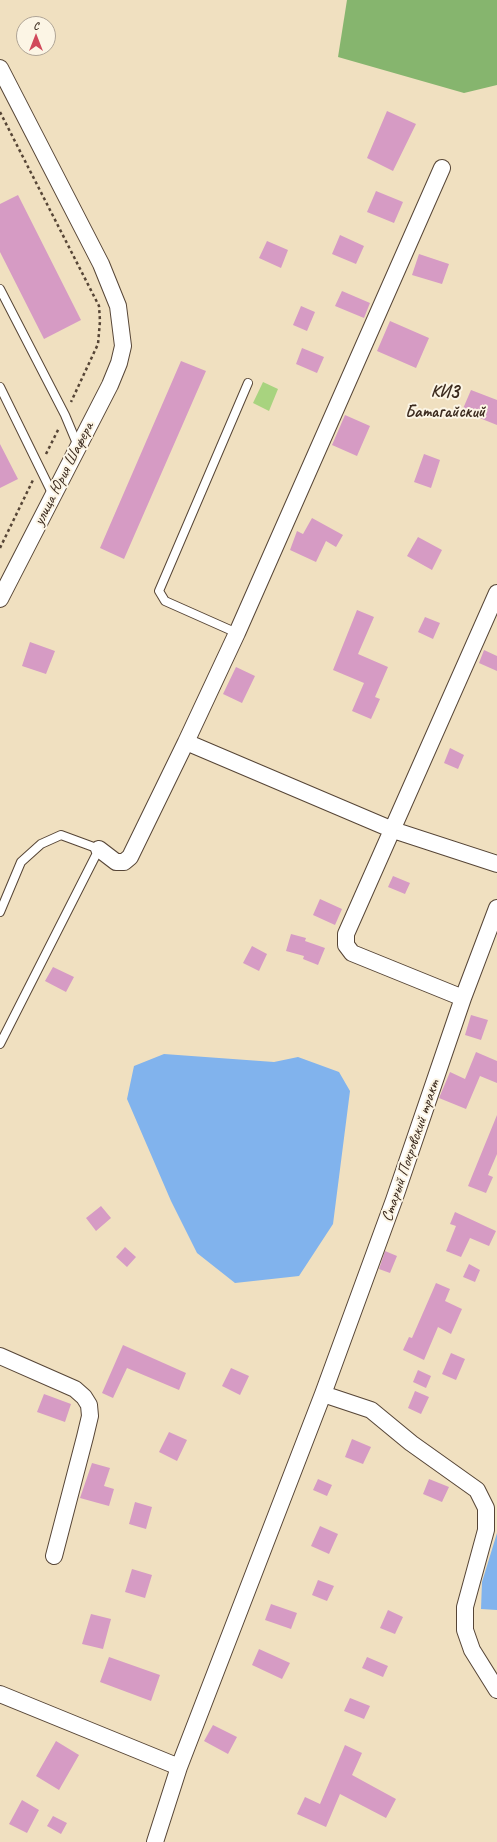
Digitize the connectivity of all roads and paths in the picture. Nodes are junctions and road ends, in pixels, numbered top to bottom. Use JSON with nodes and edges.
{"nodes":[{"id":1,"x":0,"y":68,"type":"edge"},
{"id":2,"x":0,"y":112,"type":"edge"},
{"id":3,"x":442,"y":168,"type":"dead end"},
{"id":4,"x":0,"y":289,"type":"edge"},
{"id":5,"x":248,"y":383,"type":"dead end"},
{"id":6,"x":0,"y":387,"type":"edge"},
{"id":7,"x":65,"y":415,"type":"junction"},
{"id":8,"x":78,"y":447,"type":"junction"},
{"id":9,"x":40,"y":467,"type":"junction"},
{"id":10,"x":53,"y":495,"type":"junction"},
{"id":11,"x":0,"y":548,"type":"edge"},
{"id":12,"x":497,"y":593,"type":"edge"},
{"id":13,"x":0,"y":599,"type":"edge"},
{"id":14,"x":237,"y":633,"type":"junction"},
{"id":15,"x":186,"y":742,"type":"junction"},
{"id":16,"x":393,"y":830,"type":"junction"},
{"id":17,"x":99,"y":849,"type":"junction"},
{"id":18,"x":497,"y":864,"type":"edge"},
{"id":19,"x":497,"y":908,"type":"edge"},
{"id":20,"x":0,"y":912,"type":"edge"},
{"id":21,"x":463,"y":998,"type":"junction"},
{"id":22,"x":0,"y":1044,"type":"edge"},
{"id":23,"x":0,"y":1356,"type":"edge"},
{"id":24,"x":323,"y":1394,"type":"junction"},
{"id":25,"x":54,"y":1556,"type":"dead end"},
{"id":26,"x":492,"y":1672,"type":"edge"},
{"id":27,"x":497,"y":1690,"type":"edge"},
{"id":28,"x":0,"y":1694,"type":"edge"},
{"id":29,"x":179,"y":1767,"type":"junction"},
{"id":30,"x":155,"y":1842,"type":"edge"}],
"edges":[{"from":1,"to":8,"type":"street","name":"улица Юрия Шафера"},
{"from":2,"to":7,"type":"path"},
{"from":3,"to":14,"type":"street"},
{"from":4,"to":7,"type":"lane"},
{"from":5,"to":14,"type":"lane"},
{"from":6,"to":9,"type":"lane"},
{"from":7,"to":8,"type":"lane"},
{"from":7,"to":9,"type":"path"},
{"from":8,"to":10,"type":"street","name":"улица Юрия Шафера"},
{"from":9,"to":10,"type":"lane"},
{"from":9,"to":11,"type":"path"},
{"from":10,"to":13,"type":"street","name":"улица Юрия Шафера"},
{"from":12,"to":16,"type":"street"},
{"from":14,"to":15,"type":"street"},
{"from":15,"to":16,"type":"street"},
{"from":15,"to":17,"type":"street"},
{"from":16,"to":18,"type":"street"},
{"from":16,"to":21,"type":"street"},
{"from":17,"to":20,"type":"lane"},
{"from":17,"to":22,"type":"lane"},
{"from":19,"to":21,"type":"street","name":"Старый Покровский тракт"},
{"from":21,"to":24,"type":"street","name":"Старый Покровский тракт"},
{"from":23,"to":25,"type":"street"},
{"from":24,"to":26,"type":"street"},
{"from":24,"to":29,"type":"street","name":"Старый Покровский тракт"},
{"from":26,"to":27,"type":"street"},
{"from":28,"to":29,"type":"street"},
{"from":29,"to":30,"type":"street","name":"Старый Покровский тракт"}]}
